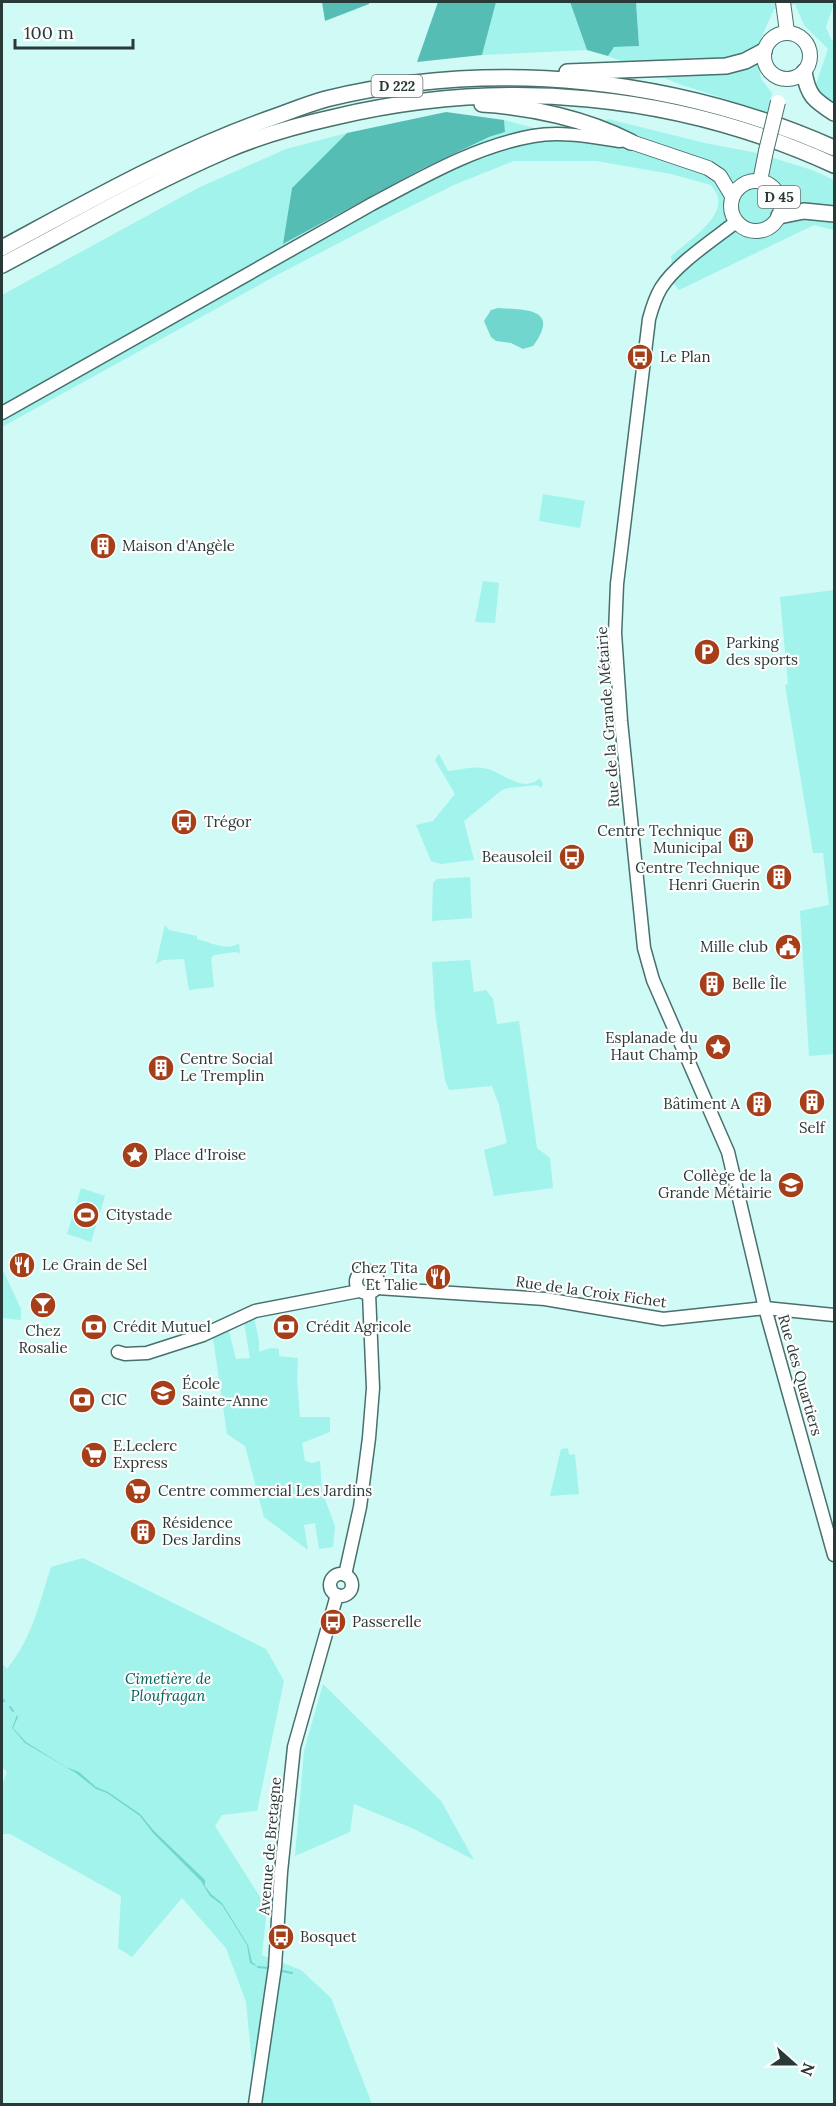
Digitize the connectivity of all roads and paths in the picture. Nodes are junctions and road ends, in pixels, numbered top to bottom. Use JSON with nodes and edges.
{"nodes":[{"id":1,"x":783,"y":2,"type":"edge"},
{"id":2,"x":787,"y":32,"type":"junction"},
{"id":3,"x":764,"y":51,"type":"junction"},
{"id":4,"x":804,"y":72,"type":"junction"},
{"id":5,"x":516,"y":76,"type":"junction"},
{"id":6,"x":783,"y":79,"type":"junction"},
{"id":7,"x":410,"y":103,"type":"junction"},
{"id":8,"x":834,"y":113,"type":"edge"},
{"id":9,"x":631,"y":142,"type":"junction"},
{"id":10,"x":834,"y":148,"type":"edge"},
{"id":11,"x":834,"y":165,"type":"edge"},
{"id":12,"x":760,"y":181,"type":"junction"},
{"id":13,"x":732,"y":196,"type":"junction"},
{"id":14,"x":834,"y":214,"type":"edge"},
{"id":15,"x":779,"y":216,"type":"junction"},
{"id":16,"x":736,"y":222,"type":"junction"},
{"id":17,"x":2,"y":248,"type":"edge"},
{"id":18,"x":2,"y":265,"type":"edge"},
{"id":19,"x":2,"y":413,"type":"edge"},
{"id":20,"x":368,"y":1291,"type":"junction"},
{"id":21,"x":765,"y":1308,"type":"junction"},
{"id":22,"x":834,"y":1315,"type":"edge"},
{"id":23,"x":118,"y":1352,"type":"dead end"},
{"id":24,"x":834,"y":1555,"type":"edge"},
{"id":25,"x":255,"y":2104,"type":"edge"}],
"edges":[{"from":1,"to":2,"type":"main road"},
{"from":2,"to":3,"type":"main road"},
{"from":2,"to":4,"type":"main road"},
{"from":3,"to":5,"type":"highway"},
{"from":3,"to":6,"type":"main road"},
{"from":4,"to":6,"type":"main road"},
{"from":4,"to":8,"type":"highway"},
{"from":5,"to":10,"type":"highway","number":"D 222"},
{"from":5,"to":17,"type":"highway","number":"D 222"},
{"from":6,"to":12,"type":"main road","number":"D 45","bridge":true},
{"from":7,"to":9,"type":"highway"},
{"from":7,"to":11,"type":"highway","number":"D 222"},
{"from":7,"to":18,"type":"highway","number":"D 222"},
{"from":9,"to":13,"type":"main road"},
{"from":9,"to":19,"type":"street"},
{"from":12,"to":13,"type":"main road","number":"D 45"},
{"from":12,"to":15,"type":"main road","number":"D 45"},
{"from":13,"to":16,"type":"main road"},
{"from":14,"to":15,"type":"highway"},
{"from":15,"to":16,"type":"main road","number":"D 45"},
{"from":16,"to":21,"type":"street","name":"Rue de la Grande Métairie"},
{"from":20,"to":21,"type":"street","name":"Rue de la Croix Fichet"},
{"from":20,"to":23,"type":"street","name":"Rue de la Croix Fichet"},
{"from":20,"to":25,"type":"street","name":"Avenue de Bretagne"},
{"from":21,"to":22,"type":"street","name":"Rue de la Croix Fichet"},
{"from":21,"to":24,"type":"street","name":"Rue des Quartiers"}]}
